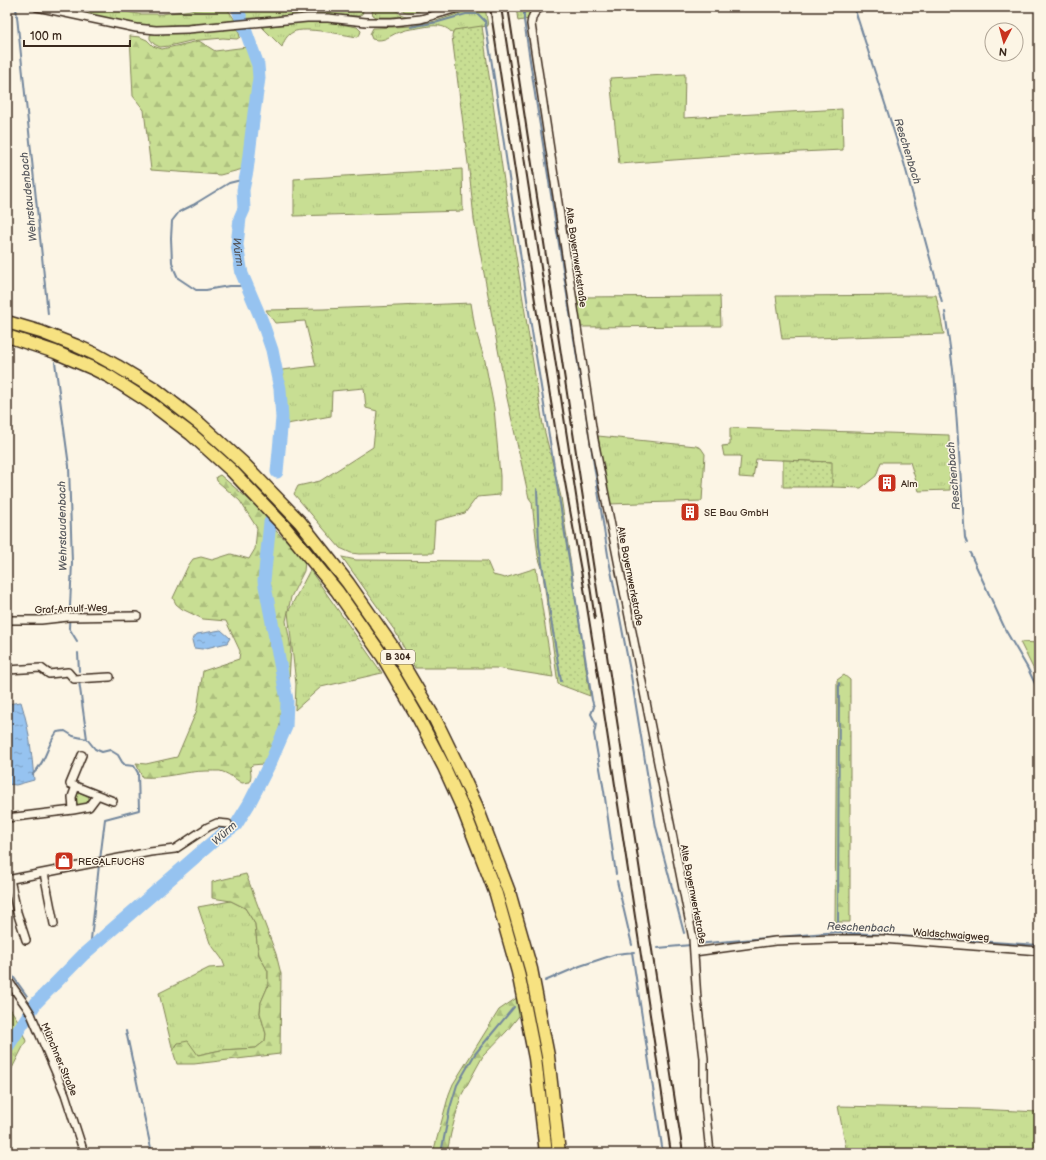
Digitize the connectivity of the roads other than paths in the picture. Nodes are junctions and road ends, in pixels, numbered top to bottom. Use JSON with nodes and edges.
{"nodes":[{"id":1,"x":37,"y":7,"type":"edge"},
{"id":2,"x":461,"y":7,"type":"edge"},
{"id":3,"x":542,"y":7,"type":"edge"},
{"id":4,"x":7,"y":322,"type":"edge"},
{"id":5,"x":7,"y":336,"type":"edge"},
{"id":6,"x":137,"y":616,"type":"dead end"},
{"id":7,"x":7,"y":620,"type":"edge"},
{"id":8,"x":7,"y":670,"type":"edge"},
{"id":9,"x":110,"y":677,"type":"dead end"},
{"id":10,"x":82,"y":755,"type":"dead end"},
{"id":11,"x":76,"y":786,"type":"junction"},
{"id":12,"x":98,"y":795,"type":"junction"},
{"id":13,"x":113,"y":801,"type":"dead end"},
{"id":14,"x":73,"y":810,"type":"junction"},
{"id":15,"x":7,"y":818,"type":"edge"},
{"id":16,"x":228,"y":824,"type":"dead end"},
{"id":17,"x":44,"y":873,"type":"junction"},
{"id":18,"x":9,"y":879,"type":"edge"},
{"id":19,"x":54,"y":924,"type":"dead end"},
{"id":20,"x":26,"y":940,"type":"dead end"},
{"id":21,"x":694,"y":950,"type":"junction"},
{"id":22,"x":1039,"y":951,"type":"edge"},
{"id":23,"x":7,"y":978,"type":"edge"},
{"id":24,"x":84,"y":1153,"type":"edge"},
{"id":25,"x":546,"y":1153,"type":"edge"},
{"id":26,"x":559,"y":1153,"type":"edge"},
{"id":27,"x":710,"y":1153,"type":"edge"}],
"edges":[{"from":1,"to":2,"type":"street"},
{"from":3,"to":21,"type":"street","name":"Alte Bayernwerkstraße"},
{"from":4,"to":26,"type":"highway","number":"B 304"},
{"from":5,"to":25,"type":"highway","number":"B 304"},
{"from":6,"to":7,"type":"street","name":"Graf-Arnulf-Weg"},
{"from":8,"to":9,"type":"street"},
{"from":10,"to":11,"type":"street"},
{"from":11,"to":12,"type":"street"},
{"from":11,"to":14,"type":"street"},
{"from":12,"to":13,"type":"street"},
{"from":12,"to":14,"type":"street"},
{"from":14,"to":15,"type":"street"},
{"from":16,"to":17,"type":"street"},
{"from":17,"to":18,"type":"street"},
{"from":17,"to":19,"type":"street"},
{"from":18,"to":20,"type":"street"},
{"from":21,"to":22,"type":"street","name":"Waldschwaigweg"},
{"from":21,"to":27,"type":"street","name":"Alte Bayernwerkstraße"},
{"from":23,"to":24,"type":"street","name":"Münchner Straße"}]}
